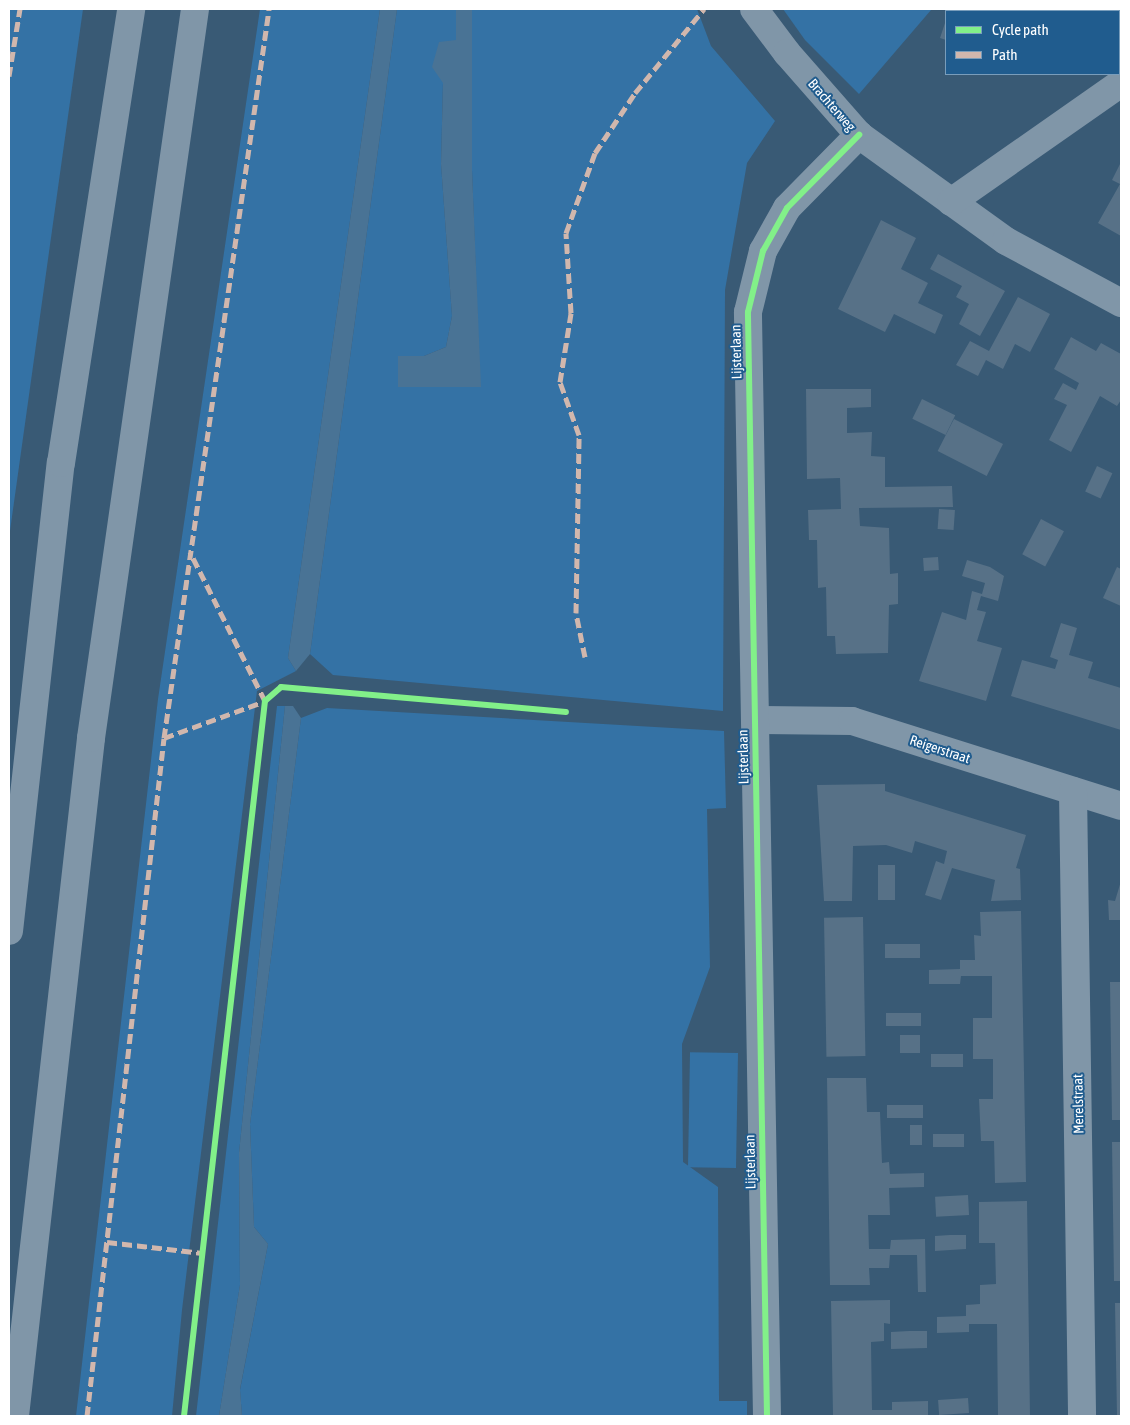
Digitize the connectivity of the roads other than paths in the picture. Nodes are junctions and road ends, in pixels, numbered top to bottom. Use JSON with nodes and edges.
{"nodes":[{"id":1,"x":131,"y":9,"type":"edge"},
{"id":2,"x":195,"y":9,"type":"edge"},
{"id":3,"x":754,"y":9,"type":"edge"},
{"id":4,"x":1121,"y":84,"type":"edge"},
{"id":5,"x":859,"y":135,"type":"junction"},
{"id":6,"x":951,"y":202,"type":"junction"},
{"id":7,"x":1121,"y":303,"type":"edge"},
{"id":8,"x":755,"y":720,"type":"junction"},
{"id":9,"x":1073,"y":791,"type":"junction"},
{"id":10,"x":1121,"y":806,"type":"edge"},
{"id":11,"x":9,"y":931,"type":"edge"},
{"id":12,"x":15,"y":1416,"type":"edge"},
{"id":13,"x":767,"y":1416,"type":"edge"},
{"id":14,"x":1082,"y":1416,"type":"edge"}],
"edges":[{"from":1,"to":11,"type":"main road"},
{"from":2,"to":12,"type":"main road"},
{"from":3,"to":5,"type":"main road","name":"Brachterweg"},
{"from":4,"to":6,"type":"main road"},
{"from":5,"to":6,"type":"main road","name":"Brachterweg"},
{"from":5,"to":8,"type":"main road","name":"Lijsterlaan"},
{"from":6,"to":7,"type":"main road","name":"Brachterweg"},
{"from":8,"to":9,"type":"main road","name":"Reigerstraat"},
{"from":8,"to":13,"type":"main road","name":"Lijsterlaan"},
{"from":9,"to":10,"type":"main road","name":"Reigerstraat"},
{"from":9,"to":14,"type":"main road","name":"Merelstraat"}]}
